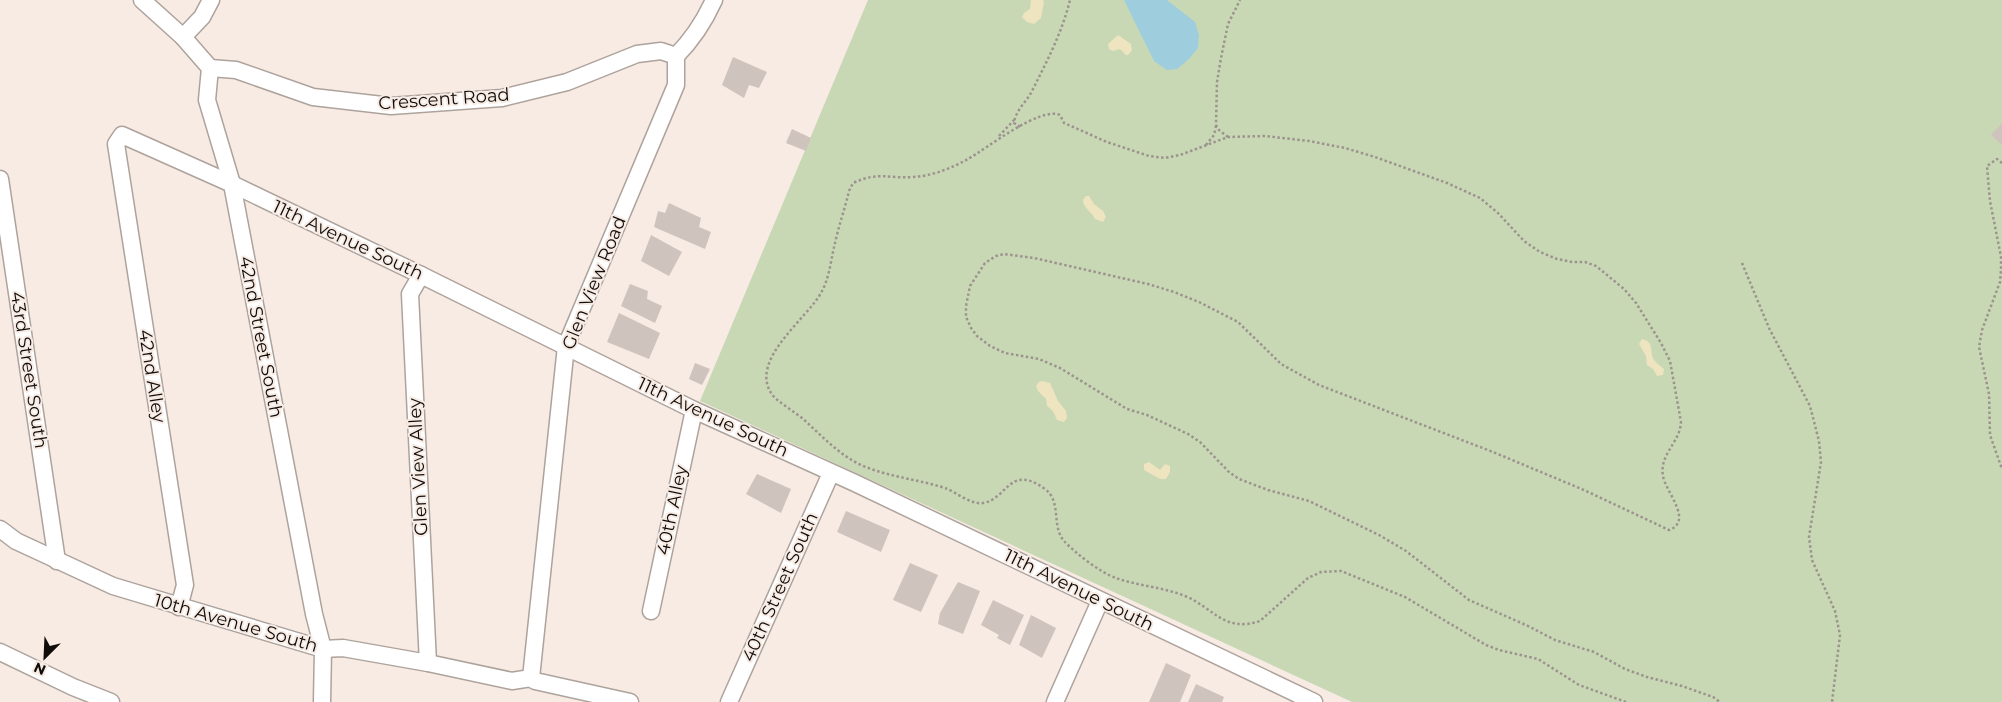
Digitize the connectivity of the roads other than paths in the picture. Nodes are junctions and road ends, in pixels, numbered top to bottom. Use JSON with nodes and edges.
{"nodes":[{"id":1,"x":142,"y":0,"type":"edge"},
{"id":2,"x":211,"y":0,"type":"edge"},
{"id":3,"x":714,"y":0,"type":"edge"},
{"id":4,"x":183,"y":36,"type":"junction"},
{"id":5,"x":676,"y":56,"type":"junction"},
{"id":6,"x":210,"y":68,"type":"junction"},
{"id":7,"x":116,"y":144,"type":"joint"},
{"id":8,"x":0,"y":179,"type":"edge"},
{"id":9,"x":232,"y":184,"type":"junction"},
{"id":10,"x":421,"y":275,"type":"junction"},
{"id":11,"x":566,"y":346,"type":"junction"},
{"id":12,"x":694,"y":410,"type":"junction"},
{"id":13,"x":831,"y":473,"type":"junction"},
{"id":14,"x":0,"y":529,"type":"edge"},
{"id":15,"x":57,"y":561,"type":"junction"},
{"id":16,"x":1100,"y":600,"type":"junction"},
{"id":17,"x":179,"y":607,"type":"junction"},
{"id":18,"x":651,"y":611,"type":"dead end"},
{"id":19,"x":322,"y":649,"type":"junction"},
{"id":20,"x":0,"y":652,"type":"edge"},
{"id":21,"x":428,"y":663,"type":"junction"},
{"id":22,"x":531,"y":678,"type":"junction"},
{"id":23,"x":111,"y":702,"type":"edge"},
{"id":24,"x":322,"y":702,"type":"edge"},
{"id":25,"x":630,"y":702,"type":"edge"},
{"id":26,"x":729,"y":702,"type":"edge"},
{"id":27,"x":1055,"y":702,"type":"edge"},
{"id":28,"x":1314,"y":702,"type":"edge"}],
"edges":[{"from":1,"to":4,"type":"street"},
{"from":2,"to":4,"type":"street"},
{"from":3,"to":5,"type":"street"},
{"from":4,"to":6,"type":"street"},
{"from":5,"to":6,"type":"street","name":"Crescent Road"},
{"from":5,"to":11,"type":"street","name":"Glen View Road"},
{"from":6,"to":9,"type":"street","name":"42nd Street South"},
{"from":7,"to":9,"type":"street","name":"11th Avenue South"},
{"from":7,"to":17,"type":"street","name":"42nd Alley"},
{"from":8,"to":15,"type":"street","name":"43rd Street South"},
{"from":9,"to":10,"type":"street","name":"11th Avenue South"},
{"from":9,"to":19,"type":"street","name":"42nd Street South"},
{"from":10,"to":11,"type":"street","name":"11th Avenue South"},
{"from":10,"to":21,"type":"street","name":"Glen View Alley"},
{"from":11,"to":12,"type":"street","name":"11th Avenue South"},
{"from":11,"to":22,"type":"street","name":"Glen View Road"},
{"from":12,"to":13,"type":"street","name":"11th Avenue South"},
{"from":12,"to":18,"type":"street","name":"40th Alley"},
{"from":13,"to":16,"type":"street","name":"11th Avenue South"},
{"from":13,"to":26,"type":"street","name":"40th Street South"},
{"from":14,"to":15,"type":"street","name":"10th Avenue South"},
{"from":15,"to":17,"type":"street","name":"10th Avenue South"},
{"from":16,"to":27,"type":"street"},
{"from":16,"to":28,"type":"street","name":"11th Avenue South"},
{"from":17,"to":19,"type":"street","name":"10th Avenue South"},
{"from":19,"to":21,"type":"street","name":"10th Avenue South"},
{"from":19,"to":24,"type":"street","name":"42nd Street South"},
{"from":20,"to":23,"type":"street"},
{"from":21,"to":22,"type":"street","name":"10th Avenue South"},
{"from":22,"to":25,"type":"street","name":"10th Avenue South"}]}
